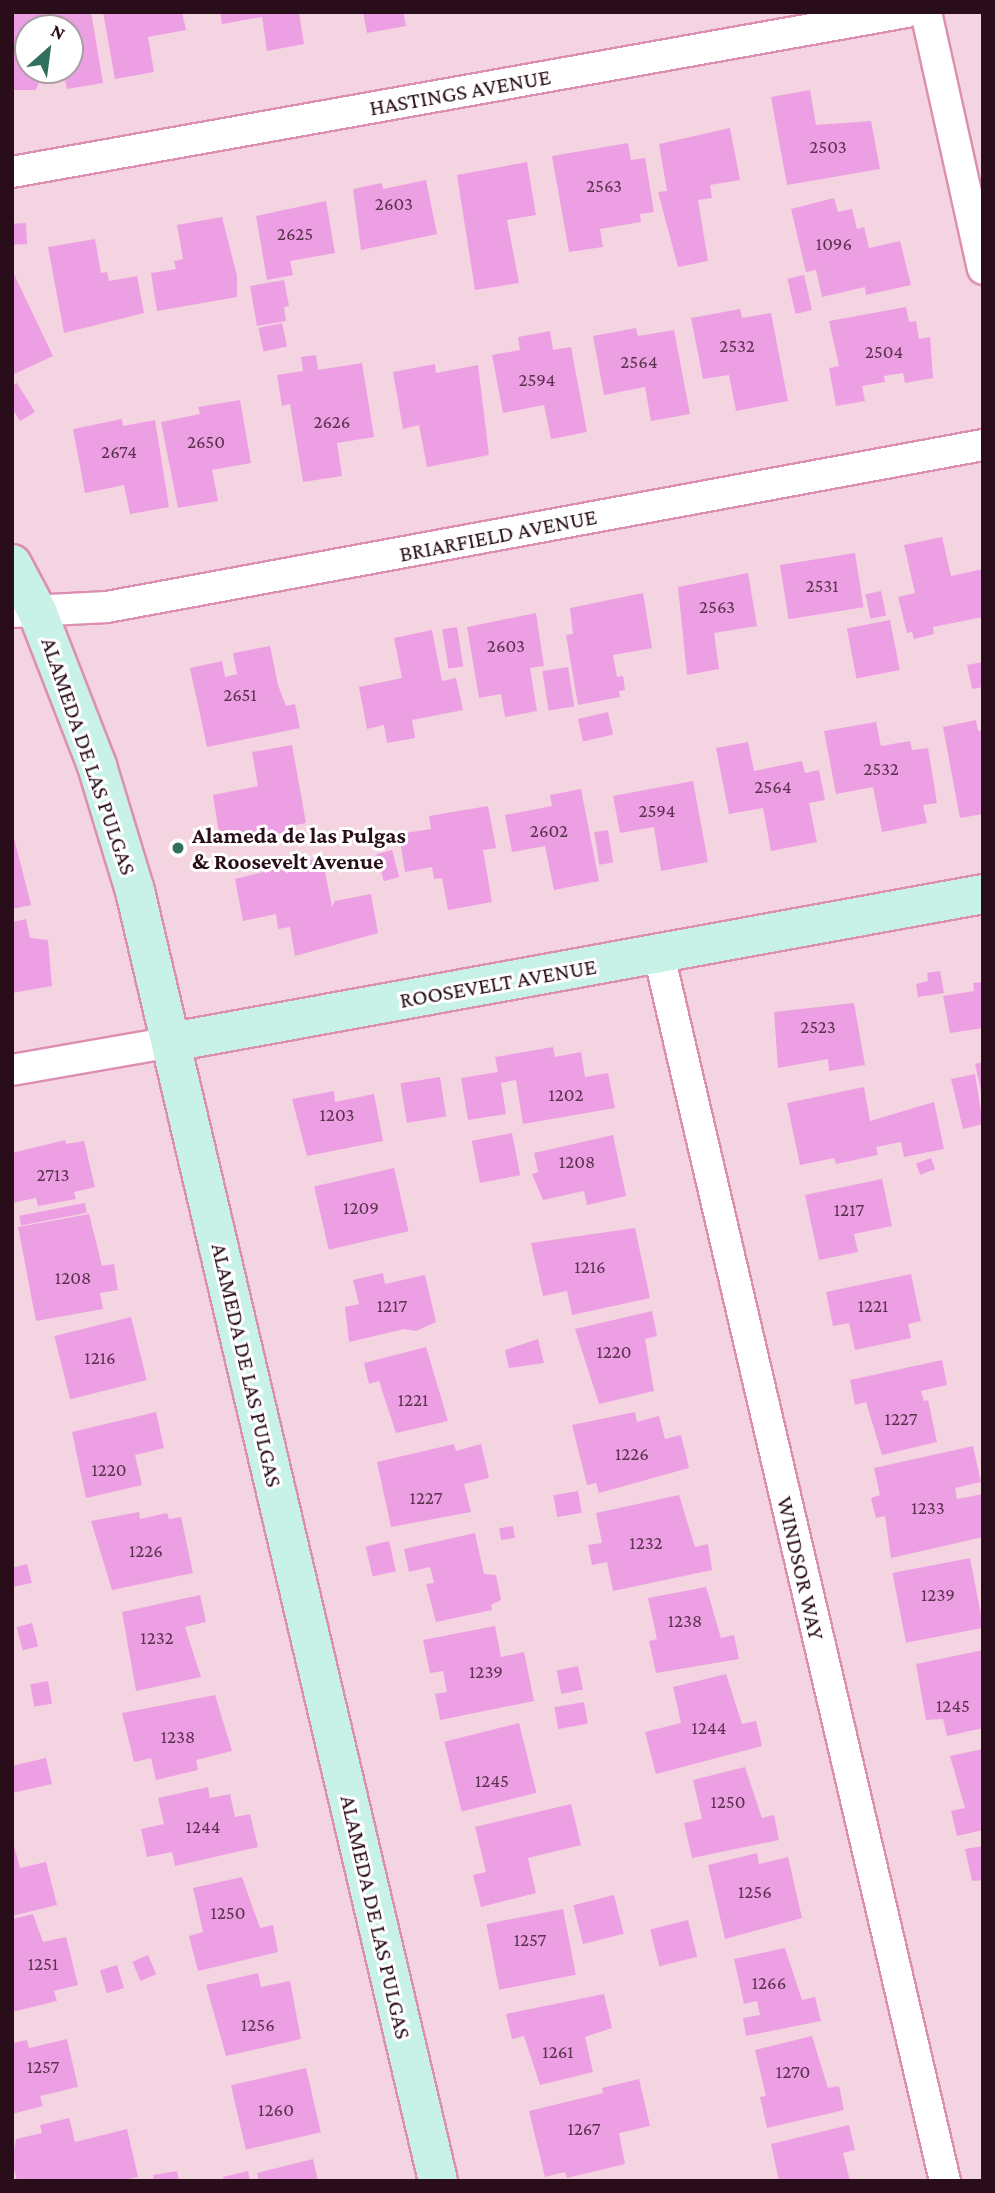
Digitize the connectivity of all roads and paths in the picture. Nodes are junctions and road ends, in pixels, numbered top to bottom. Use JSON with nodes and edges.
{"nodes":[{"id":1,"x":907,"y":12,"type":"edge"},
{"id":2,"x":926,"y":12,"type":"edge"},
{"id":3,"x":12,"y":172,"type":"edge"},
{"id":4,"x":983,"y":269,"type":"edge"},
{"id":5,"x":983,"y":444,"type":"edge"},
{"id":6,"x":12,"y":564,"type":"edge"},
{"id":7,"x":25,"y":612,"type":"edge"},
{"id":8,"x":983,"y":894,"type":"edge"},
{"id":9,"x":659,"y":955,"type":"junction"},
{"id":10,"x":172,"y":1042,"type":"junction"},
{"id":11,"x":12,"y":1069,"type":"edge"},
{"id":12,"x":438,"y":2181,"type":"edge"},
{"id":13,"x":945,"y":2181,"type":"edge"}],
"edges":[{"from":1,"to":3,"type":"street","name":"HASTINGS AVENUE"},
{"from":2,"to":4,"type":"street"},
{"from":5,"to":7,"type":"street","name":"BRIARFIELD AVENUE"},
{"from":6,"to":7,"type":"main road","name":"ALAMEDA DE LAS PULGAS"},
{"from":7,"to":10,"type":"main road","name":"ALAMEDA DE LAS PULGAS"},
{"from":8,"to":9,"type":"main road","name":"ROOSEVELT AVENUE"},
{"from":9,"to":10,"type":"main road","name":"ROOSEVELT AVENUE"},
{"from":9,"to":13,"type":"street","name":"WINDSOR WAY"},
{"from":10,"to":11,"type":"street","name":"ROOSEVELT AVENUE"},
{"from":10,"to":12,"type":"main road","name":"ALAMEDA DE LAS PULGAS"}]}
